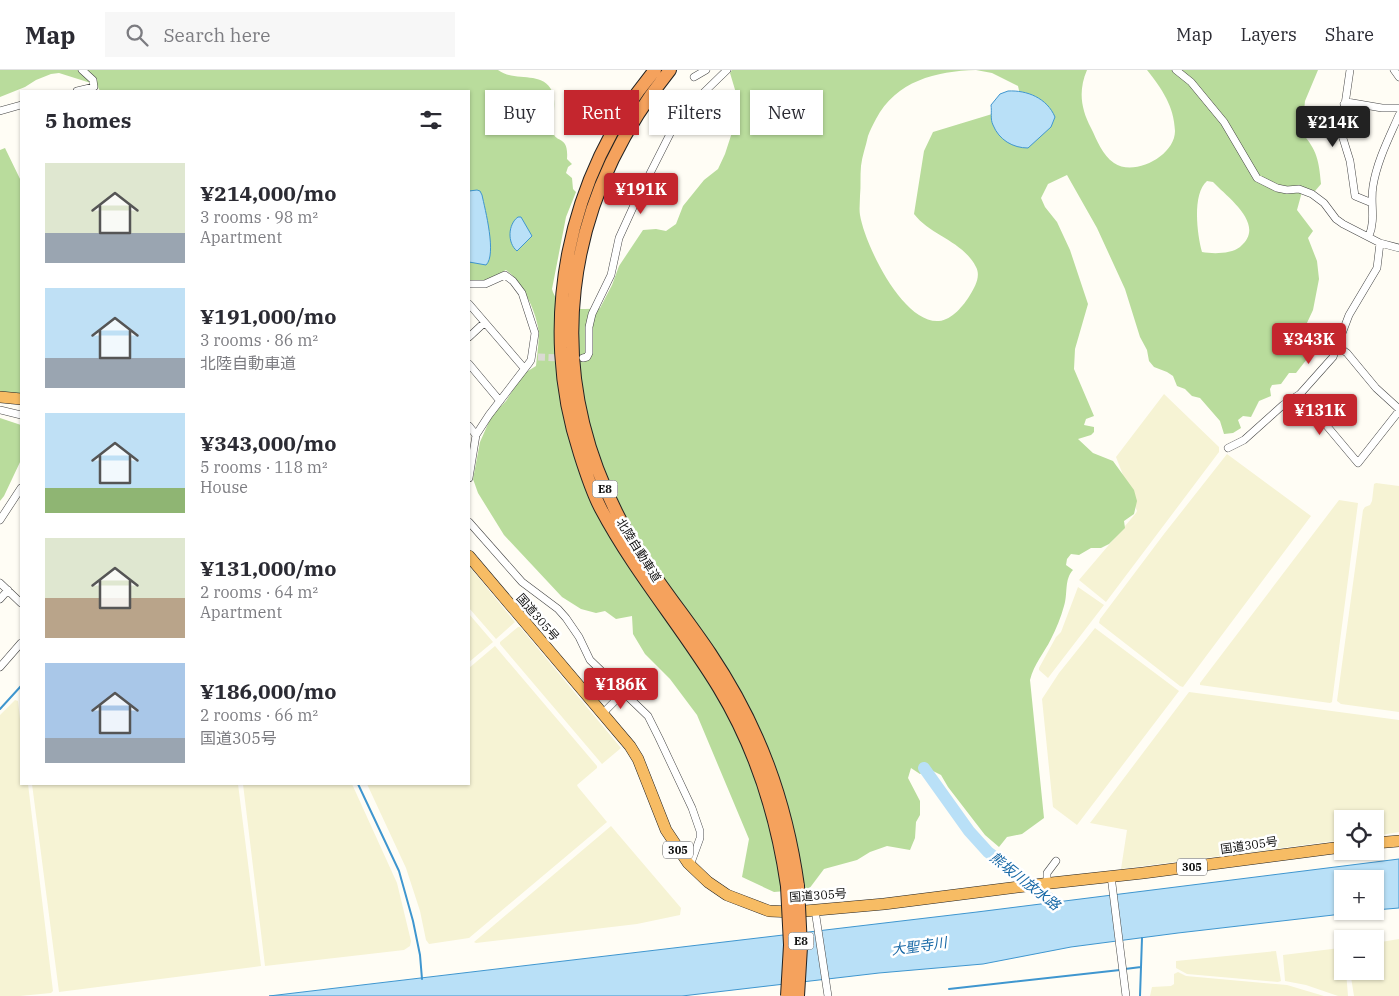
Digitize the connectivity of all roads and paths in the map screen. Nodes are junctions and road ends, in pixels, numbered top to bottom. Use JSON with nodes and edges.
{"nodes":[{"id":1,"x":82,"y":70,"type":"edge"},
{"id":2,"x":655,"y":70,"type":"edge"},
{"id":3,"x":670,"y":70,"type":"edge"},
{"id":4,"x":706,"y":70,"type":"edge"},
{"id":5,"x":727,"y":70,"type":"edge"},
{"id":6,"x":1176,"y":70,"type":"edge"},
{"id":7,"x":1350,"y":70,"type":"edge"},
{"id":8,"x":1394,"y":70,"type":"edge"},
{"id":9,"x":694,"y":77,"type":"dead end"},
{"id":10,"x":1399,"y":77,"type":"edge"},
{"id":11,"x":81,"y":90,"type":"edge"},
{"id":12,"x":1344,"y":104,"type":"junction"},
{"id":13,"x":20,"y":105,"type":"edge"},
{"id":14,"x":1399,"y":108,"type":"edge"},
{"id":15,"x":0,"y":111,"type":"edge"},
{"id":16,"x":1399,"y":115,"type":"edge"},
{"id":17,"x":1372,"y":203,"type":"junction"},
{"id":18,"x":1369,"y":236,"type":"junction"},
{"id":19,"x":1380,"y":243,"type":"junction"},
{"id":20,"x":1399,"y":248,"type":"edge"},
{"id":21,"x":470,"y":284,"type":"edge"},
{"id":22,"x":470,"y":305,"type":"edge"},
{"id":23,"x":484,"y":323,"type":"junction"},
{"id":24,"x":470,"y":336,"type":"edge"},
{"id":25,"x":1337,"y":346,"type":"junction"},
{"id":26,"x":583,"y":358,"type":"dead end"},
{"id":27,"x":470,"y":365,"type":"edge"},
{"id":28,"x":524,"y":368,"type":"junction"},
{"id":29,"x":1300,"y":394,"type":"junction"},
{"id":30,"x":0,"y":397,"type":"edge"},
{"id":31,"x":20,"y":399,"type":"edge"},
{"id":32,"x":500,"y":401,"type":"junction"},
{"id":33,"x":0,"y":410,"type":"edge"},
{"id":34,"x":1399,"y":410,"type":"edge"},
{"id":35,"x":20,"y":415,"type":"edge"},
{"id":36,"x":470,"y":427,"type":"edge"},
{"id":37,"x":476,"y":435,"type":"junction"},
{"id":38,"x":1228,"y":448,"type":"dead end"},
{"id":39,"x":470,"y":472,"type":"edge"},
{"id":40,"x":20,"y":490,"type":"edge"},
{"id":41,"x":0,"y":520,"type":"edge"},
{"id":42,"x":470,"y":523,"type":"edge"},
{"id":43,"x":470,"y":557,"type":"edge"},
{"id":44,"x":0,"y":583,"type":"edge"},
{"id":45,"x":8,"y":590,"type":"junction"},
{"id":46,"x":0,"y":599,"type":"edge"},
{"id":47,"x":20,"y":603,"type":"edge"},
{"id":48,"x":20,"y":644,"type":"edge"},
{"id":49,"x":0,"y":667,"type":"edge"},
{"id":50,"x":624,"y":692,"type":"junction"},
{"id":51,"x":603,"y":713,"type":"junction"},
{"id":52,"x":1399,"y":841,"type":"edge"},
{"id":53,"x":1384,"y":842,"type":"edge"},
{"id":54,"x":1334,"y":847,"type":"edge"},
{"id":55,"x":1056,"y":861,"type":"dead end"},
{"id":56,"x":692,"y":867,"type":"junction"},
{"id":57,"x":1111,"y":876,"type":"junction"},
{"id":58,"x":1044,"y":883,"type":"junction"},
{"id":59,"x":792,"y":886,"type":"junction"},
{"id":60,"x":816,"y":914,"type":"junction"},
{"id":61,"x":787,"y":996,"type":"edge"},
{"id":62,"x":798,"y":996,"type":"edge"},
{"id":63,"x":825,"y":996,"type":"edge"},
{"id":64,"x":1126,"y":996,"type":"edge"}],
"edges":[{"from":1,"to":11,"type":"street"},
{"from":2,"to":59,"type":"highway","name":"北陸自動車道","number":"E8"},
{"from":3,"to":59,"type":"highway","name":"北陸自動車道","number":"E8"},
{"from":4,"to":9,"type":"street"},
{"from":5,"to":26,"type":"street"},
{"from":6,"to":18,"type":"street"},
{"from":7,"to":12,"type":"street"},
{"from":8,"to":10,"type":"street"},
{"from":12,"to":14,"type":"street"},
{"from":12,"to":17,"type":"street"},
{"from":13,"to":15,"type":"street"},
{"from":16,"to":17,"type":"street"},
{"from":17,"to":18,"type":"street"},
{"from":18,"to":19,"type":"street"},
{"from":19,"to":20,"type":"street"},
{"from":19,"to":25,"type":"street"},
{"from":21,"to":28,"type":"street"},
{"from":22,"to":23,"type":"street"},
{"from":23,"to":24,"type":"street"},
{"from":23,"to":28,"type":"street"},
{"from":25,"to":29,"type":"street"},
{"from":25,"to":34,"type":"street"},
{"from":27,"to":32,"type":"street"},
{"from":28,"to":32,"type":"street"},
{"from":29,"to":34,"type":"street"},
{"from":29,"to":38,"type":"street"},
{"from":30,"to":31,"type":"highway"},
{"from":32,"to":37,"type":"street"},
{"from":33,"to":35,"type":"street"},
{"from":36,"to":37,"type":"street"},
{"from":37,"to":39,"type":"street"},
{"from":40,"to":41,"type":"street"},
{"from":42,"to":50,"type":"street"},
{"from":43,"to":51,"type":"highway","name":"国道305号","number":"305"},
{"from":44,"to":45,"type":"street"},
{"from":45,"to":46,"type":"street"},
{"from":45,"to":47,"type":"street"},
{"from":48,"to":49,"type":"street"},
{"from":50,"to":51,"type":"street"},
{"from":50,"to":56,"type":"street"},
{"from":51,"to":56,"type":"highway","name":"国道305号","number":"305"},
{"from":52,"to":53,"type":"highway"},
{"from":54,"to":57,"type":"highway","name":"国道305号","number":"305"},
{"from":55,"to":58,"type":"street"},
{"from":56,"to":60,"type":"highway","name":"国道305号","number":"305"},
{"from":57,"to":58,"type":"highway","name":"国道305号","number":"305"},
{"from":57,"to":64,"type":"street"},
{"from":58,"to":60,"type":"highway","name":"国道305号","number":"305"},
{"from":59,"to":61,"type":"highway","name":"北陸自動車道","number":"E8","bridge":true},
{"from":59,"to":62,"type":"highway","name":"北陸自動車道","number":"E8","bridge":true},
{"from":60,"to":63,"type":"street"}]}
